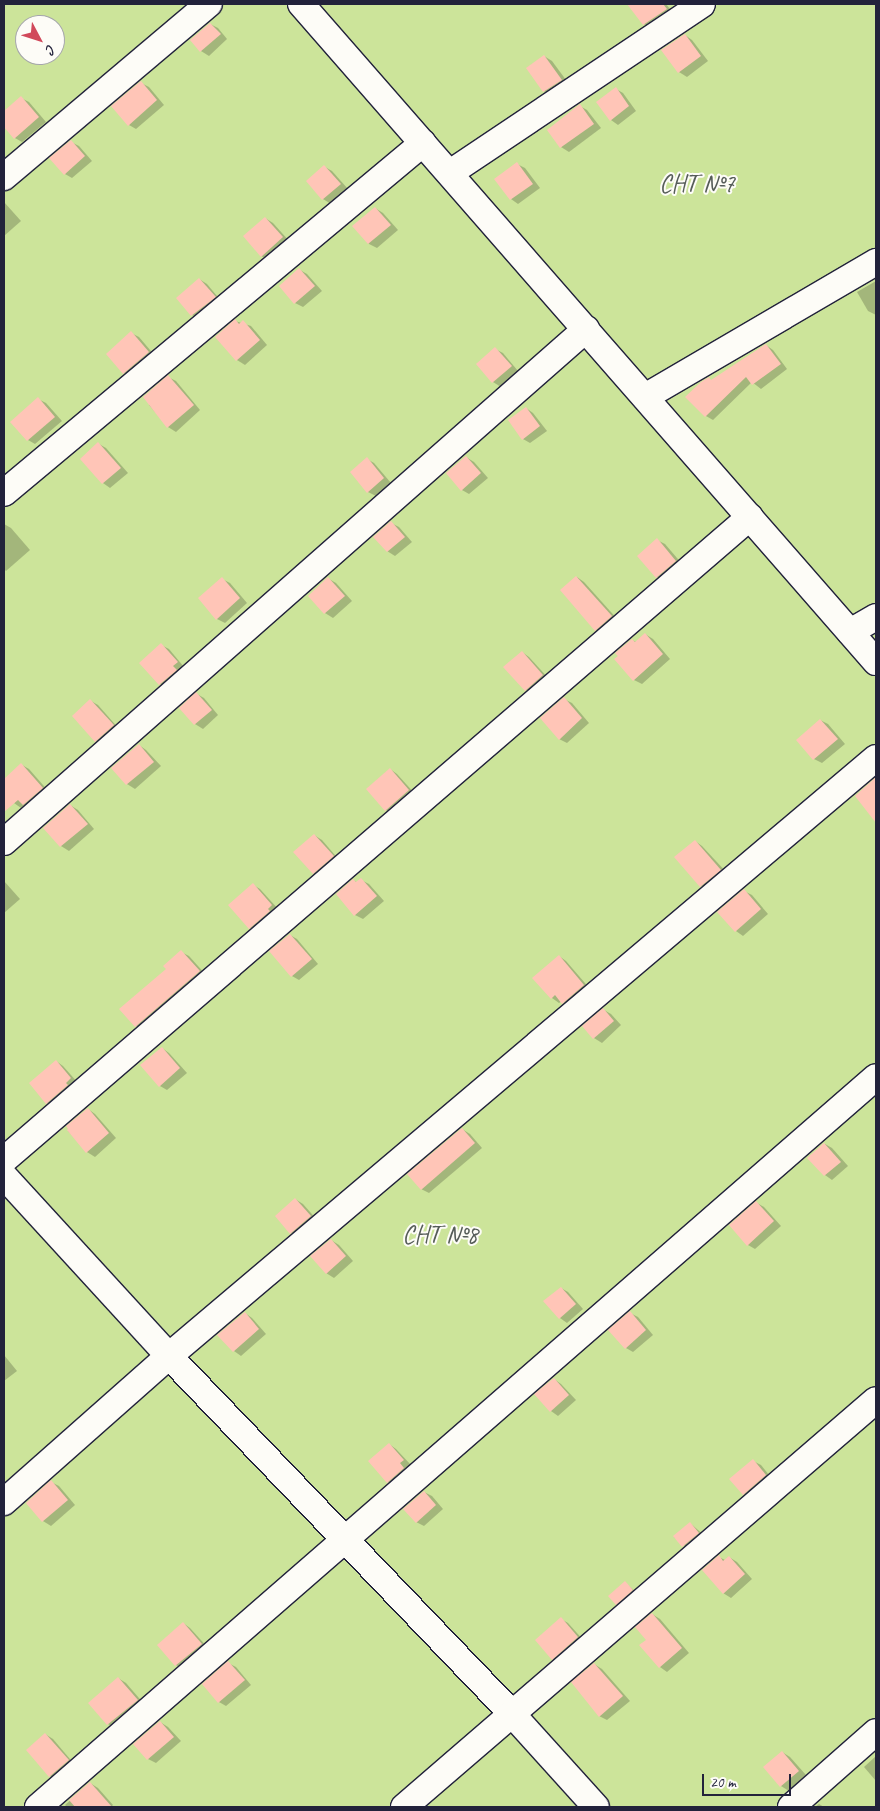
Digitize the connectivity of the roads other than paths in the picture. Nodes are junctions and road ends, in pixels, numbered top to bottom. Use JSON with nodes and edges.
{"nodes":[{"id":1,"x":209,"y":4,"type":"edge"},
{"id":2,"x":301,"y":4,"type":"edge"},
{"id":3,"x":702,"y":4,"type":"edge"},
{"id":4,"x":423,"y":143,"type":"junction"},
{"id":5,"x":450,"y":173,"type":"junction"},
{"id":6,"x":4,"y":177,"type":"edge"},
{"id":7,"x":876,"y":262,"type":"edge"},
{"id":8,"x":586,"y":329,"type":"junction"},
{"id":9,"x":645,"y":397,"type":"junction"},
{"id":10,"x":4,"y":493,"type":"edge"},
{"id":11,"x":750,"y":517,"type":"junction"},
{"id":12,"x":876,"y":617,"type":"edge"},
{"id":13,"x":850,"y":632,"type":"junction"},
{"id":14,"x":876,"y":662,"type":"edge"},
{"id":15,"x":876,"y":758,"type":"edge"},
{"id":16,"x":4,"y":842,"type":"edge"},
{"id":17,"x":876,"y":1077,"type":"edge"},
{"id":18,"x":4,"y":1160,"type":"edge"},
{"id":19,"x":4,"y":1176,"type":"edge"},
{"id":20,"x":169,"y":1356,"type":"junction"},
{"id":21,"x":876,"y":1400,"type":"edge"},
{"id":22,"x":4,"y":1502,"type":"edge"},
{"id":23,"x":346,"y":1540,"type":"junction"},
{"id":24,"x":512,"y":1714,"type":"junction"},
{"id":25,"x":876,"y":1732,"type":"edge"},
{"id":26,"x":38,"y":1807,"type":"edge"},
{"id":27,"x":404,"y":1807,"type":"edge"},
{"id":28,"x":596,"y":1807,"type":"edge"},
{"id":29,"x":791,"y":1807,"type":"edge"}],
"edges":[{"from":1,"to":6,"type":"street"},
{"from":2,"to":4,"type":"street"},
{"from":3,"to":5,"type":"street"},
{"from":4,"to":5,"type":"street"},
{"from":4,"to":10,"type":"street"},
{"from":5,"to":8,"type":"street"},
{"from":7,"to":9,"type":"street"},
{"from":8,"to":9,"type":"street"},
{"from":8,"to":16,"type":"street"},
{"from":9,"to":11,"type":"street"},
{"from":11,"to":13,"type":"street"},
{"from":11,"to":18,"type":"street"},
{"from":12,"to":13,"type":"street"},
{"from":13,"to":14,"type":"street"},
{"from":15,"to":20,"type":"street"},
{"from":17,"to":23,"type":"street"},
{"from":19,"to":20,"type":"street"},
{"from":20,"to":22,"type":"street"},
{"from":20,"to":23,"type":"street"},
{"from":21,"to":24,"type":"street"},
{"from":23,"to":24,"type":"street"},
{"from":23,"to":26,"type":"street"},
{"from":24,"to":27,"type":"street"},
{"from":24,"to":28,"type":"street"},
{"from":25,"to":29,"type":"street"}]}
